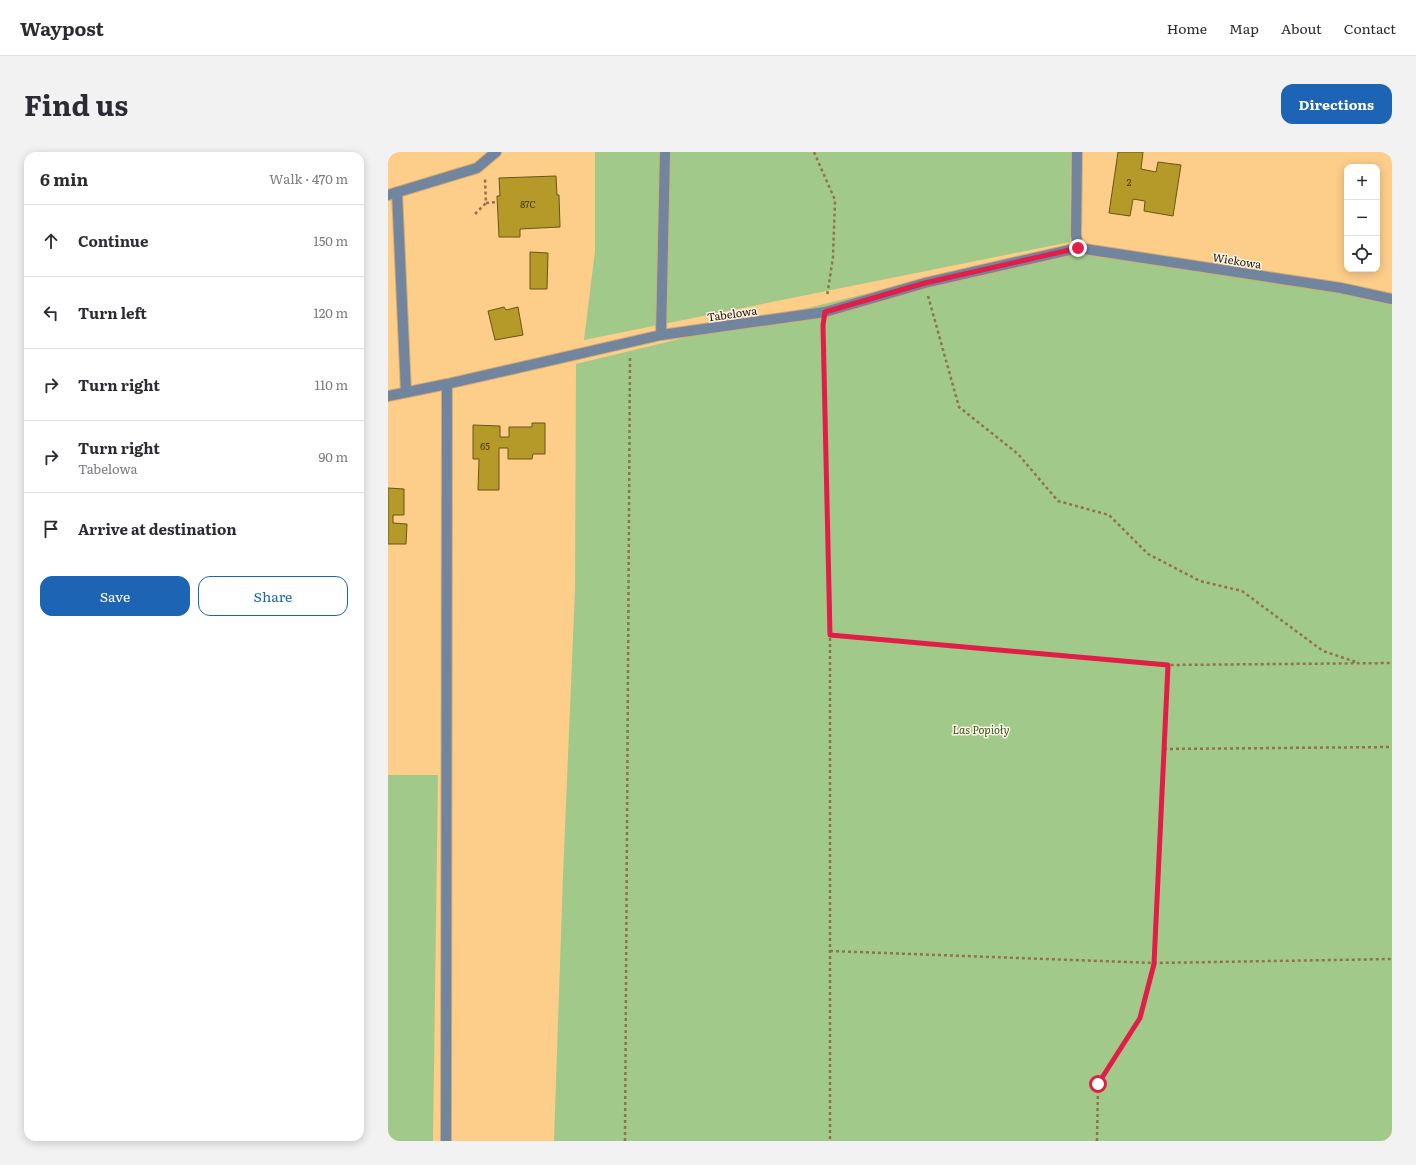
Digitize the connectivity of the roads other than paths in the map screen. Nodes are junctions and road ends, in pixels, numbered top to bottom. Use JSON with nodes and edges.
{"nodes":[{"id":1,"x":496,"y":152,"type":"edge"},
{"id":2,"x":665,"y":152,"type":"edge"},
{"id":3,"x":1077,"y":152,"type":"edge"},
{"id":4,"x":392,"y":194,"type":"edge"},
{"id":5,"x":1078,"y":248,"type":"junction"},
{"id":6,"x":1392,"y":299,"type":"edge"},
{"id":7,"x":661,"y":335,"type":"junction"},
{"id":8,"x":447,"y":384,"type":"junction"},
{"id":9,"x":406,"y":392,"type":"junction"},
{"id":10,"x":388,"y":396,"type":"edge"},
{"id":11,"x":446,"y":1141,"type":"edge"}],
"edges":[{"from":1,"to":4,"type":"street"},
{"from":2,"to":7,"type":"street"},
{"from":3,"to":5,"type":"street"},
{"from":4,"to":9,"type":"street"},
{"from":5,"to":6,"type":"street","name":"Wiekowa"},
{"from":5,"to":7,"type":"street","name":"Tabelowa"},
{"from":7,"to":8,"type":"street","name":"Tabelowa"},
{"from":8,"to":9,"type":"street","name":"Tabelowa"},
{"from":8,"to":11,"type":"street"},
{"from":9,"to":10,"type":"street","name":"Tabelowa"}]}
